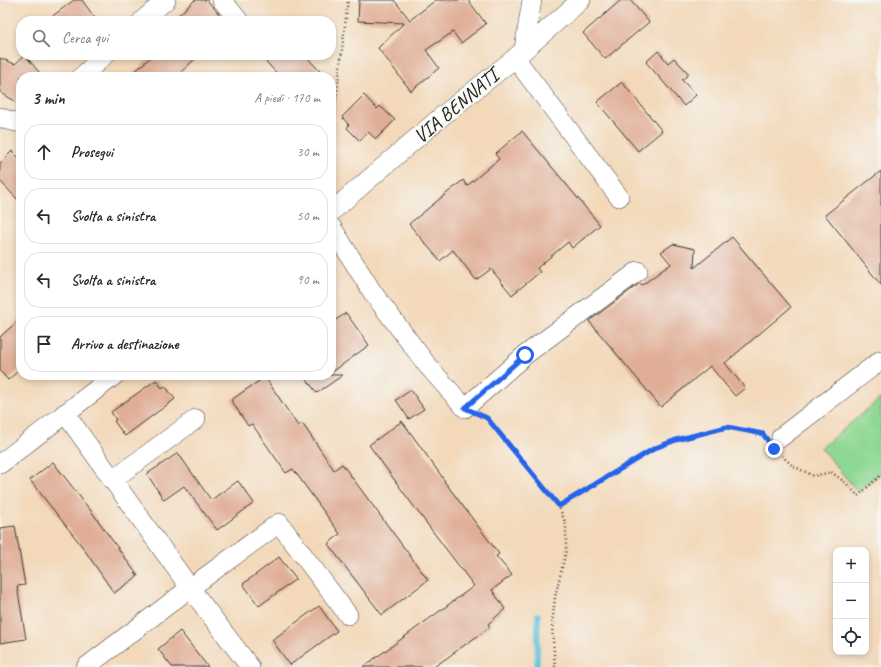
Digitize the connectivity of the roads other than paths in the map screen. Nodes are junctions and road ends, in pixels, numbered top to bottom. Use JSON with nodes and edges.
{"nodes":[{"id":1,"x":166,"y":0,"type":"edge"},
{"id":2,"x":222,"y":0,"type":"edge"},
{"id":3,"x":532,"y":0,"type":"edge"},
{"id":4,"x":581,"y":0,"type":"edge"},
{"id":5,"x":148,"y":16,"type":"edge"},
{"id":6,"x":235,"y":16,"type":"edge"},
{"id":7,"x":519,"y":53,"type":"junction"},
{"id":8,"x":100,"y":60,"type":"edge"},
{"id":9,"x":86,"y":72,"type":"edge"},
{"id":10,"x":0,"y":117,"type":"edge"},
{"id":11,"x":16,"y":121,"type":"edge"},
{"id":12,"x":619,"y":197,"type":"dead end"},
{"id":13,"x":336,"y":208,"type":"edge"},
{"id":14,"x":336,"y":234,"type":"edge"},
{"id":15,"x":638,"y":271,"type":"dead end"},
{"id":16,"x":881,"y":360,"type":"edge"},
{"id":17,"x":108,"y":380,"type":"edge"},
{"id":18,"x":65,"y":413,"type":"junction"},
{"id":19,"x":196,"y":419,"type":"dead end"},
{"id":20,"x":772,"y":441,"type":"road end"},
{"id":21,"x":0,"y":464,"type":"edge"},
{"id":22,"x":112,"y":480,"type":"junction"},
{"id":23,"x":190,"y":588,"type":"junction"},
{"id":24,"x":348,"y":615,"type":"dead end"},
{"id":25,"x":86,"y":667,"type":"edge"},
{"id":26,"x":250,"y":667,"type":"edge"}],
"edges":[{"from":1,"to":5,"type":"street"},
{"from":2,"to":6,"type":"street"},
{"from":3,"to":7,"type":"street"},
{"from":4,"to":7,"type":"street","name":"VIA BENNATI"},
{"from":7,"to":12,"type":"street"},
{"from":7,"to":13,"type":"street","name":"VIA BENNATI"},
{"from":8,"to":9,"type":"street"},
{"from":10,"to":11,"type":"street"},
{"from":14,"to":15,"type":"street"},
{"from":16,"to":20,"type":"street"},
{"from":17,"to":18,"type":"street"},
{"from":18,"to":21,"type":"street"},
{"from":18,"to":22,"type":"street"},
{"from":19,"to":22,"type":"street"},
{"from":22,"to":23,"type":"street"},
{"from":23,"to":24,"type":"street"},
{"from":23,"to":25,"type":"street"},
{"from":23,"to":26,"type":"street"}]}
